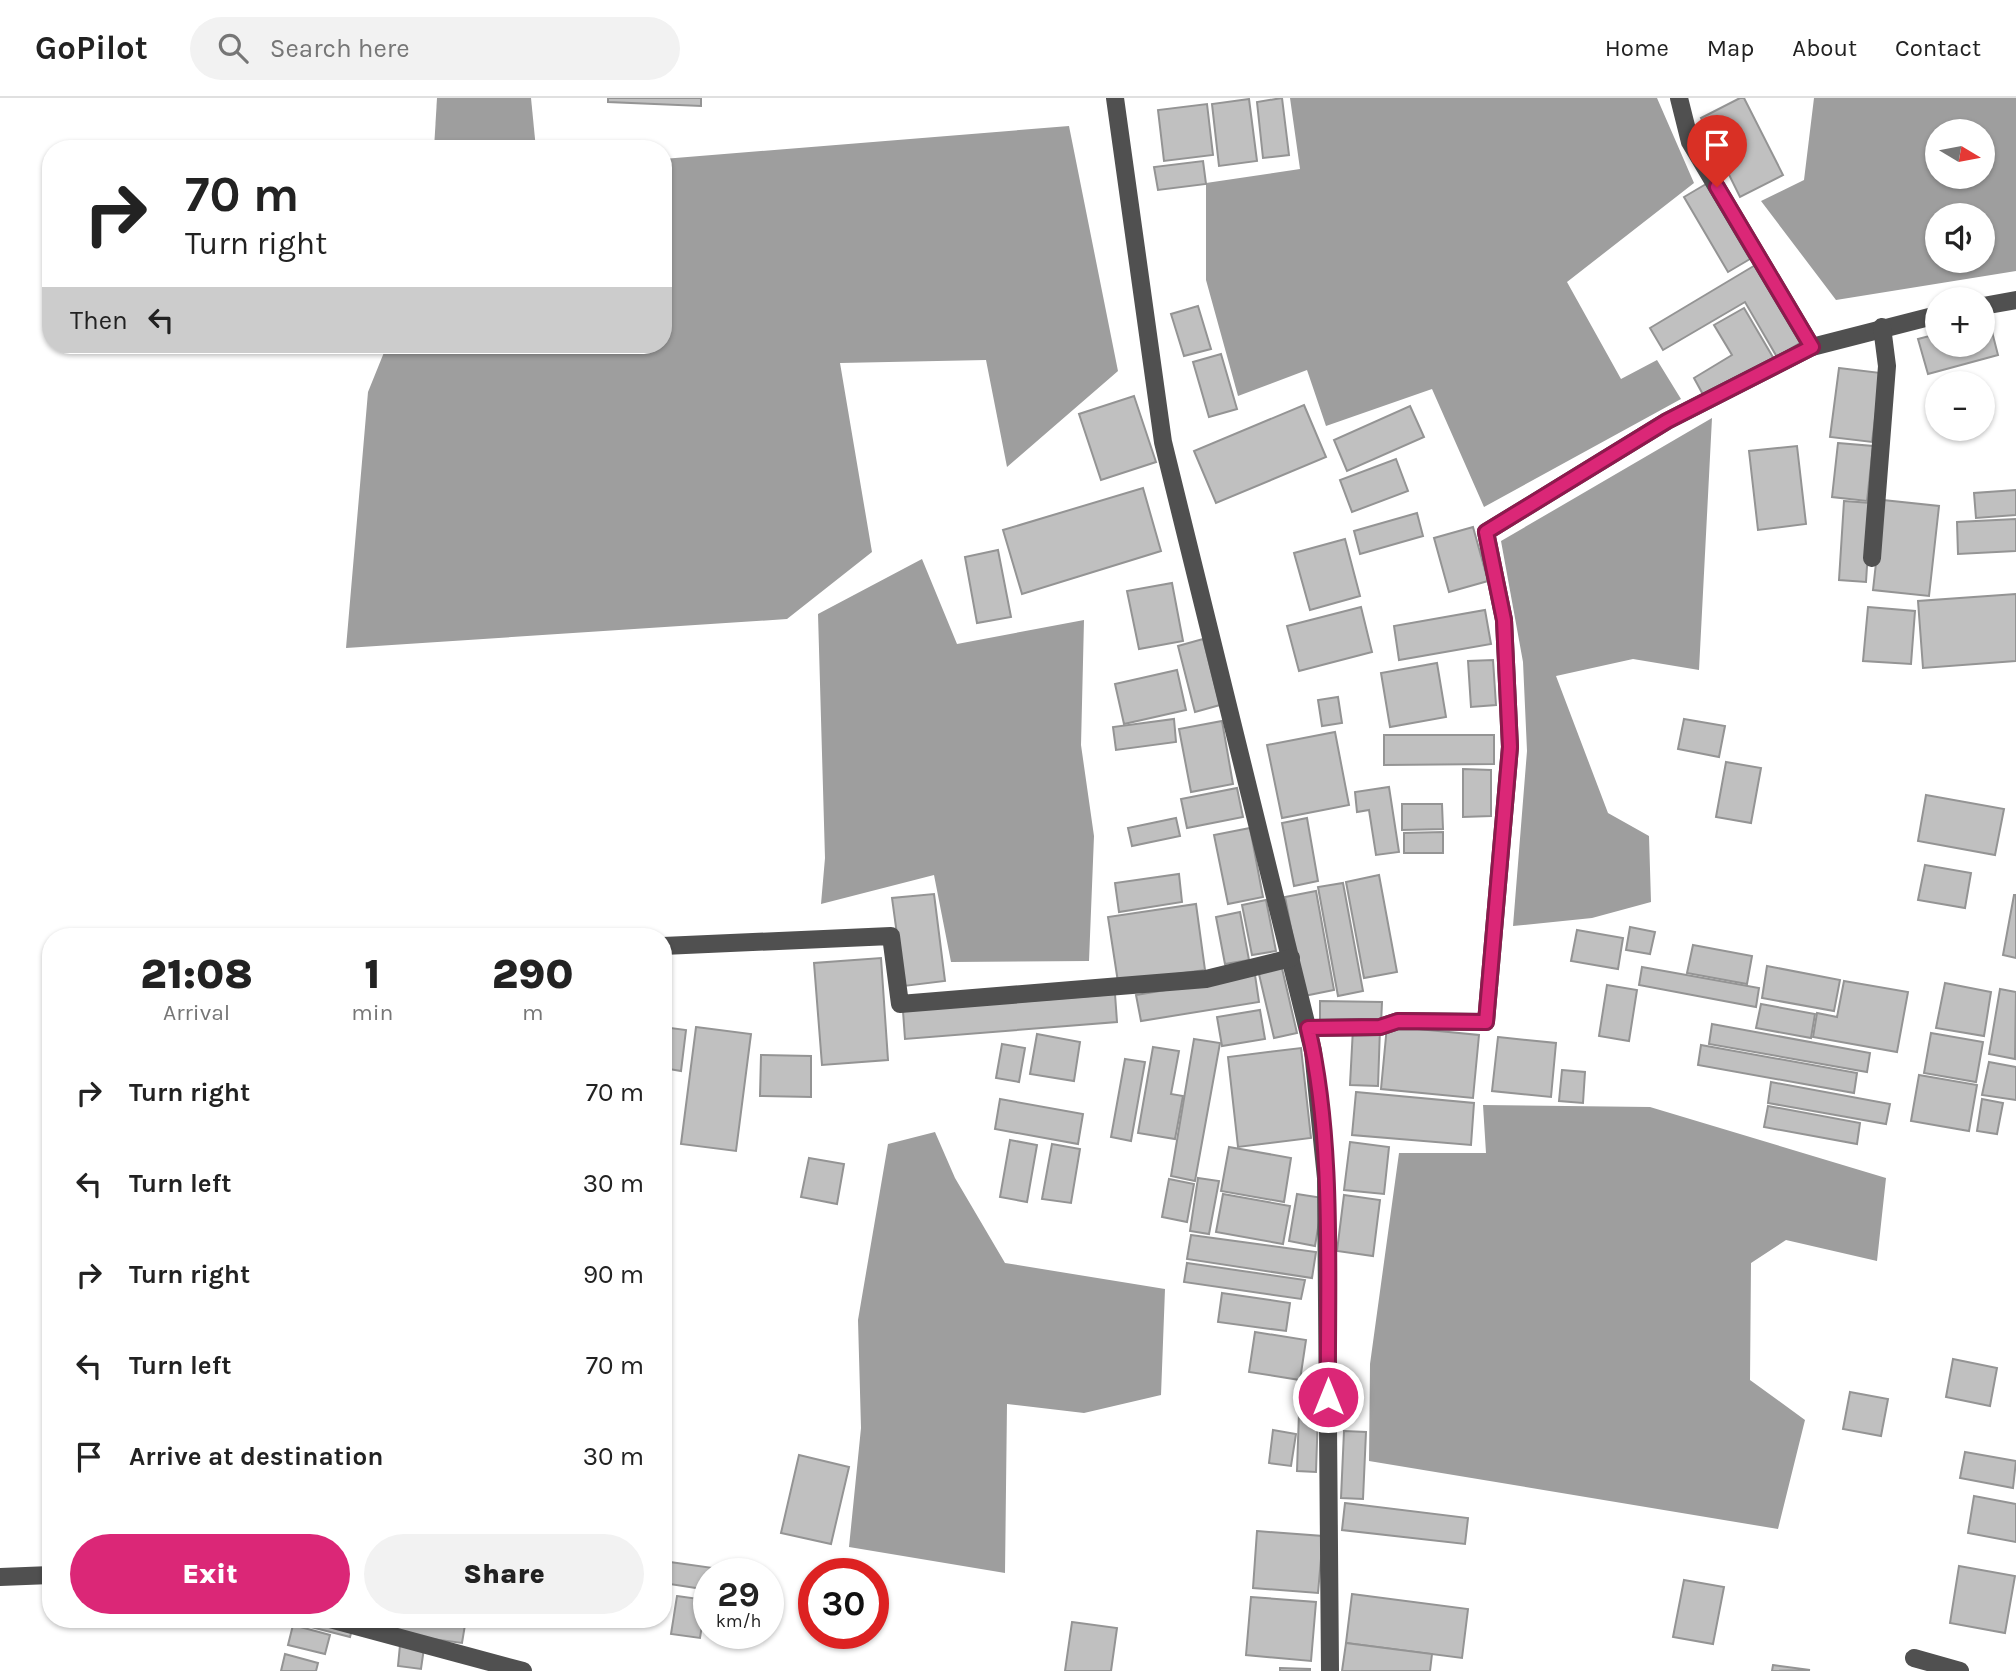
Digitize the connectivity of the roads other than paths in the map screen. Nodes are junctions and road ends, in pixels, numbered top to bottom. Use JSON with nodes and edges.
{"nodes":[{"id":1,"x":1115,"y":98,"type":"edge"},
{"id":2,"x":1679,"y":98,"type":"edge"},
{"id":3,"x":2016,"y":300,"type":"edge"},
{"id":4,"x":1995,"y":304,"type":"edge"},
{"id":5,"x":1925,"y":318,"type":"edge"},
{"id":6,"x":1882,"y":327,"type":"junction"},
{"id":7,"x":1812,"y":347,"type":"junction"},
{"id":8,"x":1872,"y":558,"type":"dead end"},
{"id":9,"x":672,"y":946,"type":"edge"},
{"id":10,"x":1291,"y":958,"type":"junction"},
{"id":11,"x":1308,"y":1028,"type":"junction"},
{"id":12,"x":42,"y":1575,"type":"edge"},
{"id":13,"x":0,"y":1577,"type":"edge"},
{"id":14,"x":363,"y":1628,"type":"edge"},
{"id":15,"x":1913,"y":1658,"type":"dead end"},
{"id":16,"x":523,"y":1671,"type":"edge"},
{"id":17,"x":1330,"y":1671,"type":"edge"},
{"id":18,"x":1960,"y":1671,"type":"edge"}],
"edges":[{"from":1,"to":10,"type":"street"},
{"from":2,"to":7,"type":"street"},
{"from":3,"to":4,"type":"street"},
{"from":5,"to":6,"type":"street"},
{"from":6,"to":7,"type":"street"},
{"from":6,"to":8,"type":"street"},
{"from":7,"to":11,"type":"street"},
{"from":9,"to":10,"type":"street"},
{"from":10,"to":11,"type":"street"},
{"from":11,"to":17,"type":"street"},
{"from":12,"to":13,"type":"street"},
{"from":14,"to":16,"type":"street"},
{"from":15,"to":18,"type":"street"}]}
